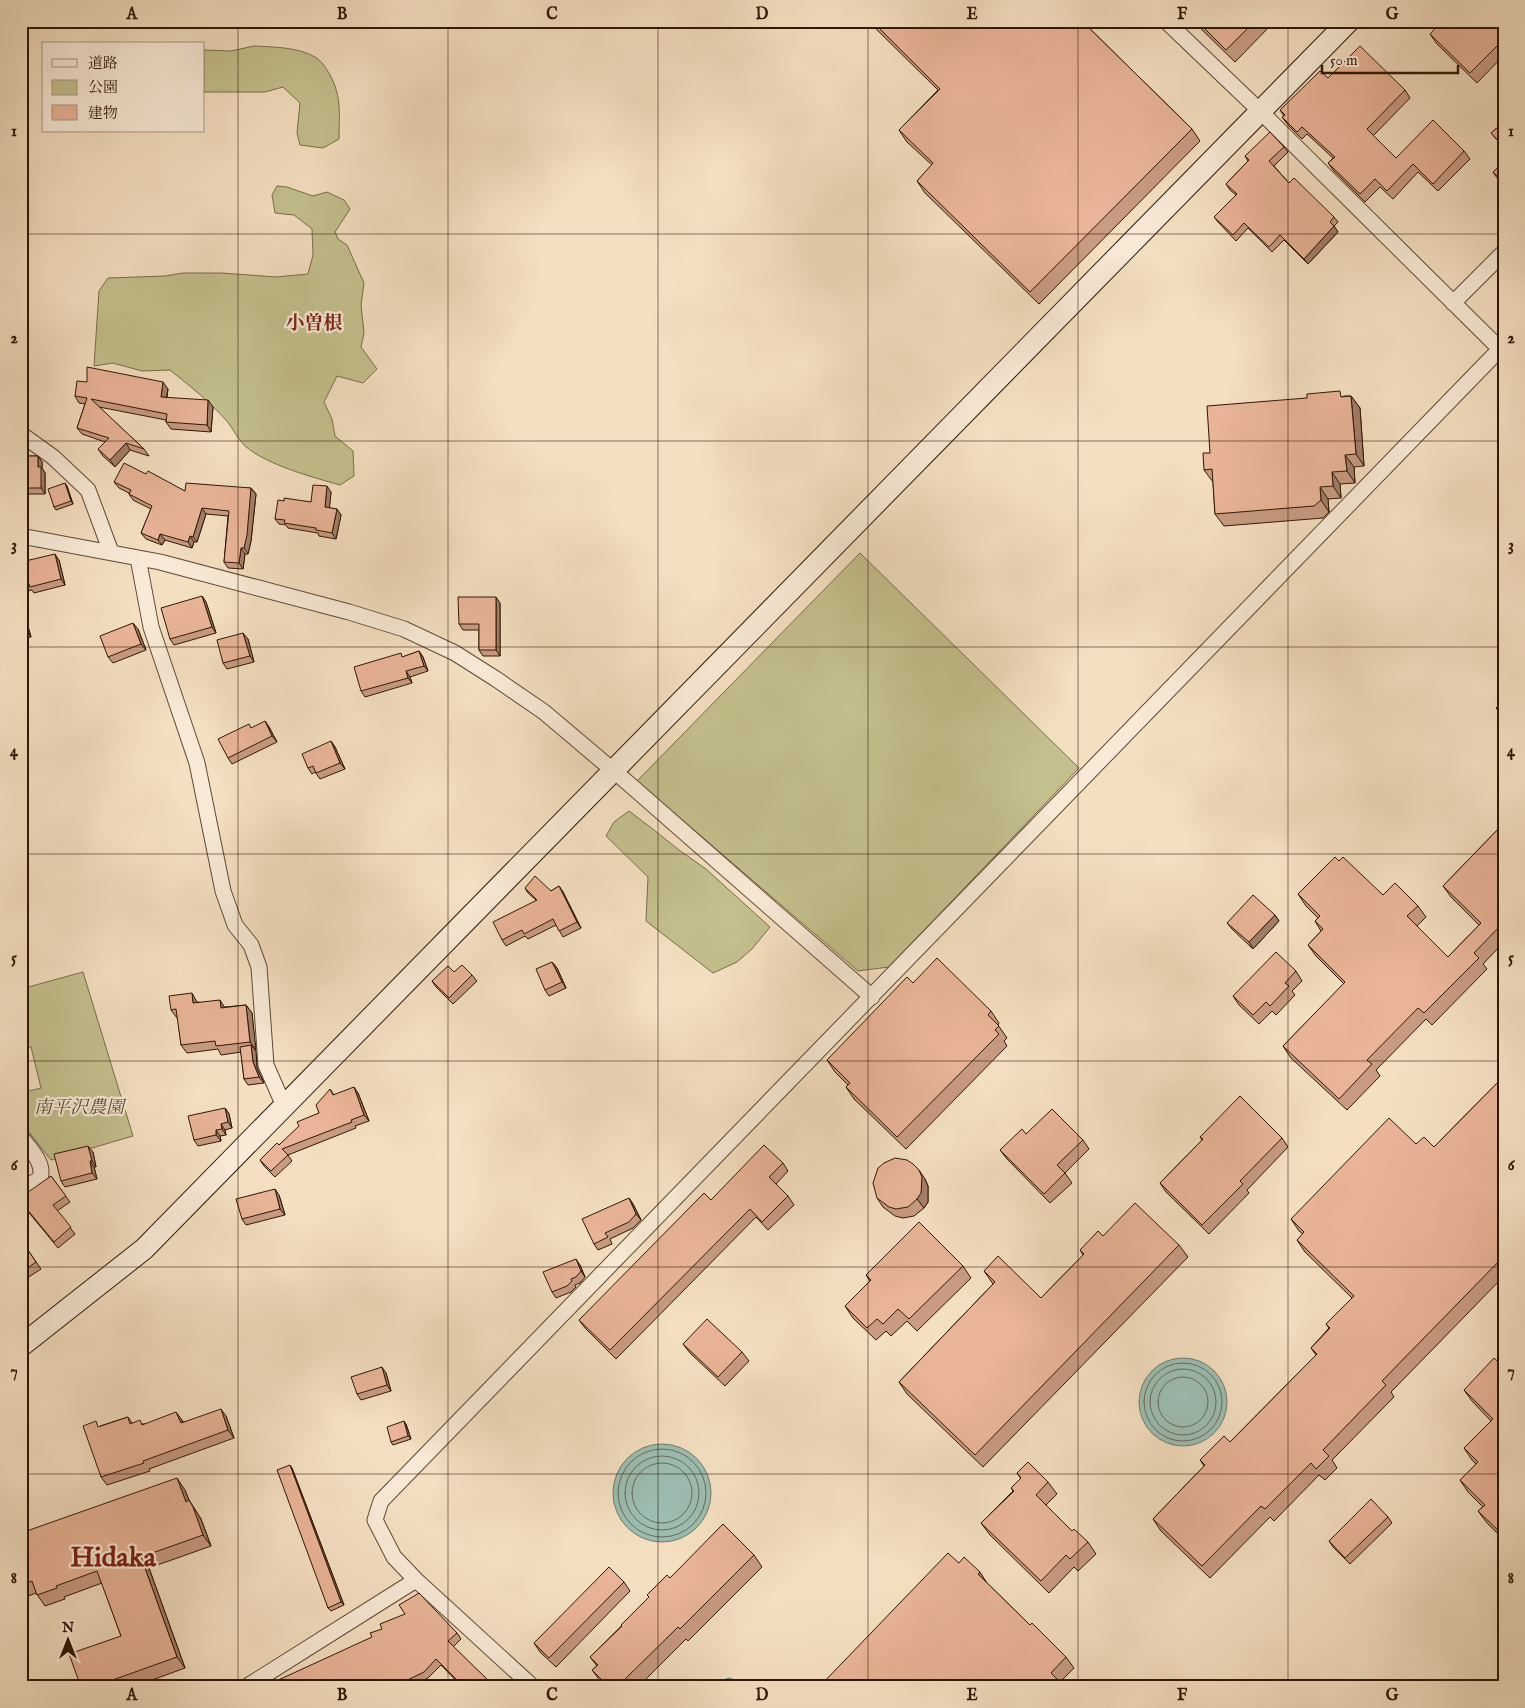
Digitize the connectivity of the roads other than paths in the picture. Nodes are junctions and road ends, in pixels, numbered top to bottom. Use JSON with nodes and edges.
{"nodes":[{"id":1,"x":1166,"y":21,"type":"edge"},
{"id":2,"x":1350,"y":21,"type":"edge"},
{"id":3,"x":1261,"y":112,"type":"junction"},
{"id":4,"x":1504,"y":252,"type":"edge"},
{"id":5,"x":1454,"y":303,"type":"junction"},
{"id":6,"x":1502,"y":351,"type":"edge"},
{"id":7,"x":21,"y":434,"type":"edge"},
{"id":8,"x":21,"y":536,"type":"edge"},
{"id":9,"x":112,"y":552,"type":"junction"},
{"id":10,"x":138,"y":558,"type":"junction"},
{"id":11,"x":614,"y":771,"type":"junction"},
{"id":12,"x":872,"y":997,"type":"junction"},
{"id":13,"x":284,"y":1106,"type":"junction"},
{"id":14,"x":21,"y":1138,"type":"edge"},
{"id":15,"x":21,"y":1189,"type":"edge"},
{"id":16,"x":21,"y":1346,"type":"edge"},
{"id":17,"x":416,"y":1580,"type":"junction"},
{"id":18,"x":246,"y":1687,"type":"edge"},
{"id":19,"x":533,"y":1687,"type":"edge"}],
"edges":[{"from":1,"to":3,"type":"street"},
{"from":2,"to":3,"type":"street"},
{"from":3,"to":5,"type":"street"},
{"from":3,"to":11,"type":"street"},
{"from":4,"to":5,"type":"street"},
{"from":5,"to":6,"type":"street"},
{"from":6,"to":12,"type":"street"},
{"from":7,"to":9,"type":"street"},
{"from":8,"to":9,"type":"street"},
{"from":9,"to":10,"type":"street"},
{"from":10,"to":11,"type":"street"},
{"from":10,"to":13,"type":"street"},
{"from":11,"to":12,"type":"street"},
{"from":11,"to":13,"type":"street"},
{"from":12,"to":17,"type":"street"},
{"from":13,"to":16,"type":"street"},
{"from":14,"to":15,"type":"street"},
{"from":17,"to":18,"type":"street"},
{"from":17,"to":19,"type":"street"}]}
